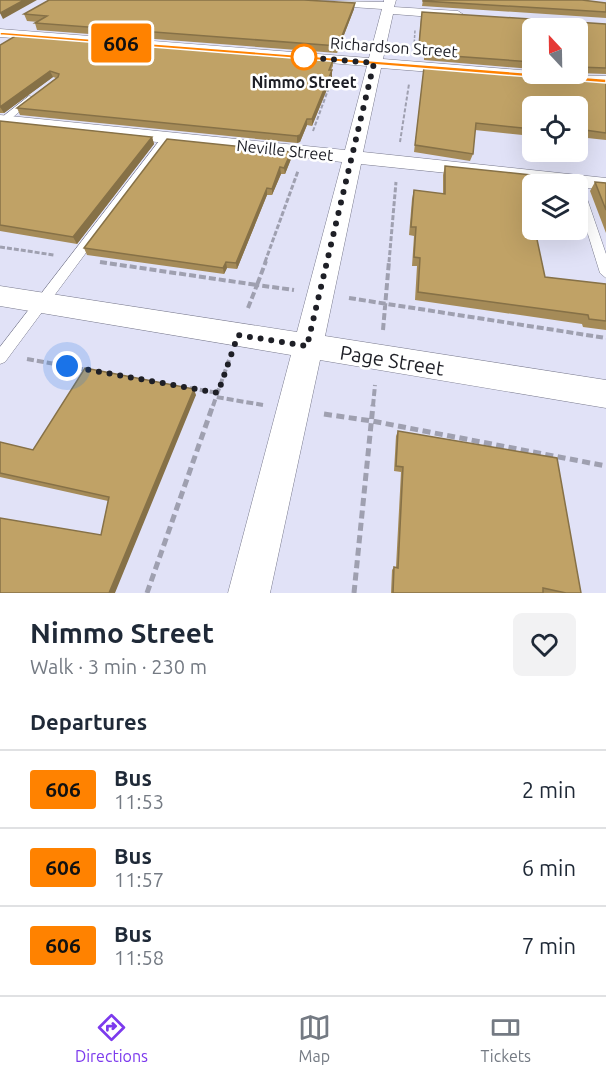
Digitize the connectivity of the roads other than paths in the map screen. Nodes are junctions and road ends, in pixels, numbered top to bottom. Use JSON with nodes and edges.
{"nodes":[{"id":1,"x":290,"y":0,"type":"edge"},
{"id":2,"x":388,"y":6,"type":"edge"},
{"id":3,"x":472,"y":16,"type":"edge"},
{"id":4,"x":12,"y":21,"type":"dead end"},
{"id":5,"x":0,"y":28,"type":"edge"},
{"id":6,"x":0,"y":33,"type":"edge"},
{"id":7,"x":374,"y":63,"type":"junction"},
{"id":8,"x":606,"y":81,"type":"edge"},
{"id":9,"x":38,"y":94,"type":"edge"},
{"id":10,"x":4,"y":124,"type":"edge"},
{"id":11,"x":166,"y":138,"type":"junction"},
{"id":12,"x":352,"y":157,"type":"junction"},
{"id":13,"x":522,"y":177,"type":"edge"},
{"id":14,"x":588,"y":184,"type":"edge"},
{"id":15,"x":606,"y":184,"type":"edge"},
{"id":16,"x":588,"y":210,"type":"edge"},
{"id":17,"x":600,"y":239,"type":"edge"},
{"id":18,"x":606,"y":273,"type":"edge"},
{"id":19,"x":0,"y":296,"type":"edge"},
{"id":20,"x":42,"y":303,"type":"junction"},
{"id":21,"x":307,"y":346,"type":"junction"},
{"id":22,"x":1,"y":356,"type":"edge"},
{"id":23,"x":606,"y":394,"type":"edge"},
{"id":24,"x":249,"y":593,"type":"edge"}],
"edges":[{"from":1,"to":2,"type":"street"},
{"from":2,"to":3,"type":"street"},
{"from":2,"to":7,"type":"street"},
{"from":4,"to":5,"type":"street"},
{"from":6,"to":7,"type":"street","name":"Richardson Street"},
{"from":7,"to":8,"type":"street","name":"Richardson Street"},
{"from":7,"to":12,"type":"street"},
{"from":9,"to":10,"type":"lane"},
{"from":10,"to":11,"type":"street","name":"Neville Street"},
{"from":11,"to":12,"type":"street","name":"Neville Street"},
{"from":11,"to":20,"type":"lane"},
{"from":12,"to":13,"type":"street","name":"Neville Street"},
{"from":12,"to":21,"type":"street"},
{"from":14,"to":15,"type":"street","name":"Neville Street"},
{"from":16,"to":17,"type":"lane"},
{"from":17,"to":18,"type":"lane"},
{"from":19,"to":20,"type":"street","name":"Page Street"},
{"from":20,"to":21,"type":"street","name":"Page Street"},
{"from":20,"to":22,"type":"lane"},
{"from":21,"to":23,"type":"street","name":"Page Street"},
{"from":21,"to":24,"type":"street"}]}
